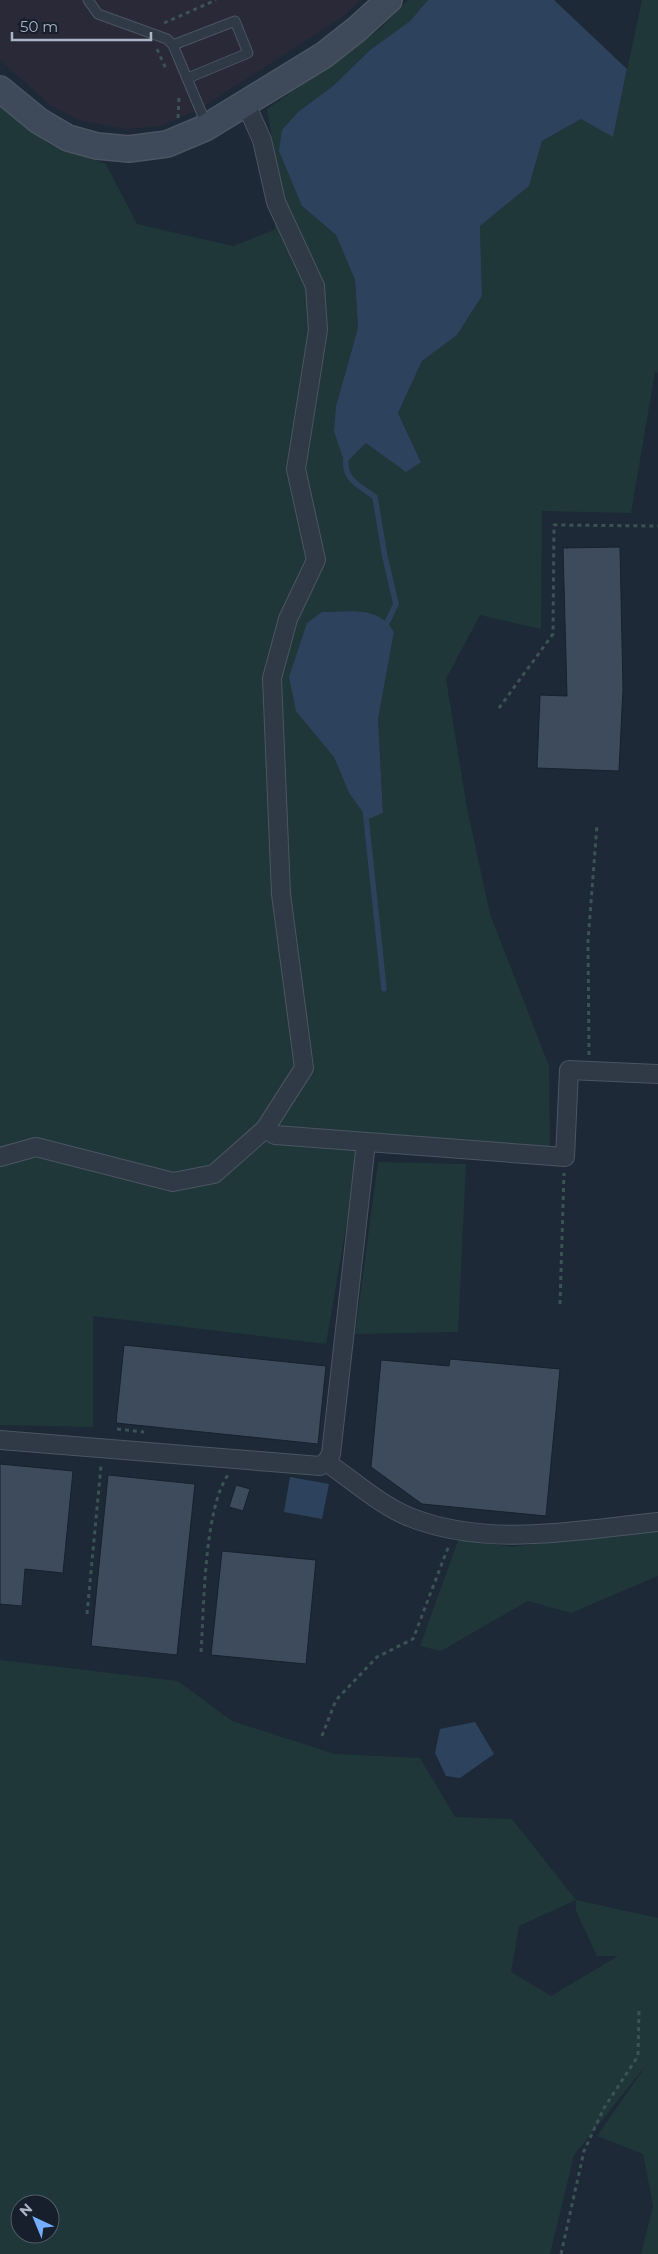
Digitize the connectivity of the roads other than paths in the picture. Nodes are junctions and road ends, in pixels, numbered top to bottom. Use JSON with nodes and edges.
{"nodes":[{"id":1,"x":88,"y":0,"type":"edge"},
{"id":2,"x":389,"y":0,"type":"edge"},
{"id":3,"x":173,"y":45,"type":"junction"},
{"id":4,"x":188,"y":78,"type":"junction"},
{"id":5,"x":0,"y":88,"type":"edge"},
{"id":6,"x":244,"y":102,"type":"junction"},
{"id":7,"x":207,"y":126,"type":"junction"},
{"id":8,"x":658,"y":1074,"type":"edge"},
{"id":9,"x":265,"y":1129,"type":"junction"},
{"id":10,"x":366,"y":1143,"type":"junction"},
{"id":11,"x":0,"y":1157,"type":"edge"},
{"id":12,"x":0,"y":1440,"type":"edge"},
{"id":13,"x":326,"y":1462,"type":"junction"},
{"id":14,"x":658,"y":1522,"type":"edge"}],
"edges":[{"from":1,"to":3,"type":"lane"},
{"from":2,"to":6,"type":"street"},
{"from":3,"to":4,"type":"lane"},
{"from":3,"to":4,"type":"lane"},
{"from":4,"to":7,"type":"lane"},
{"from":5,"to":7,"type":"street"},
{"from":6,"to":7,"type":"street"},
{"from":6,"to":9,"type":"street"},
{"from":8,"to":10,"type":"street"},
{"from":9,"to":10,"type":"street"},
{"from":9,"to":11,"type":"street"},
{"from":10,"to":13,"type":"street"},
{"from":12,"to":13,"type":"street"},
{"from":13,"to":14,"type":"street"}]}
